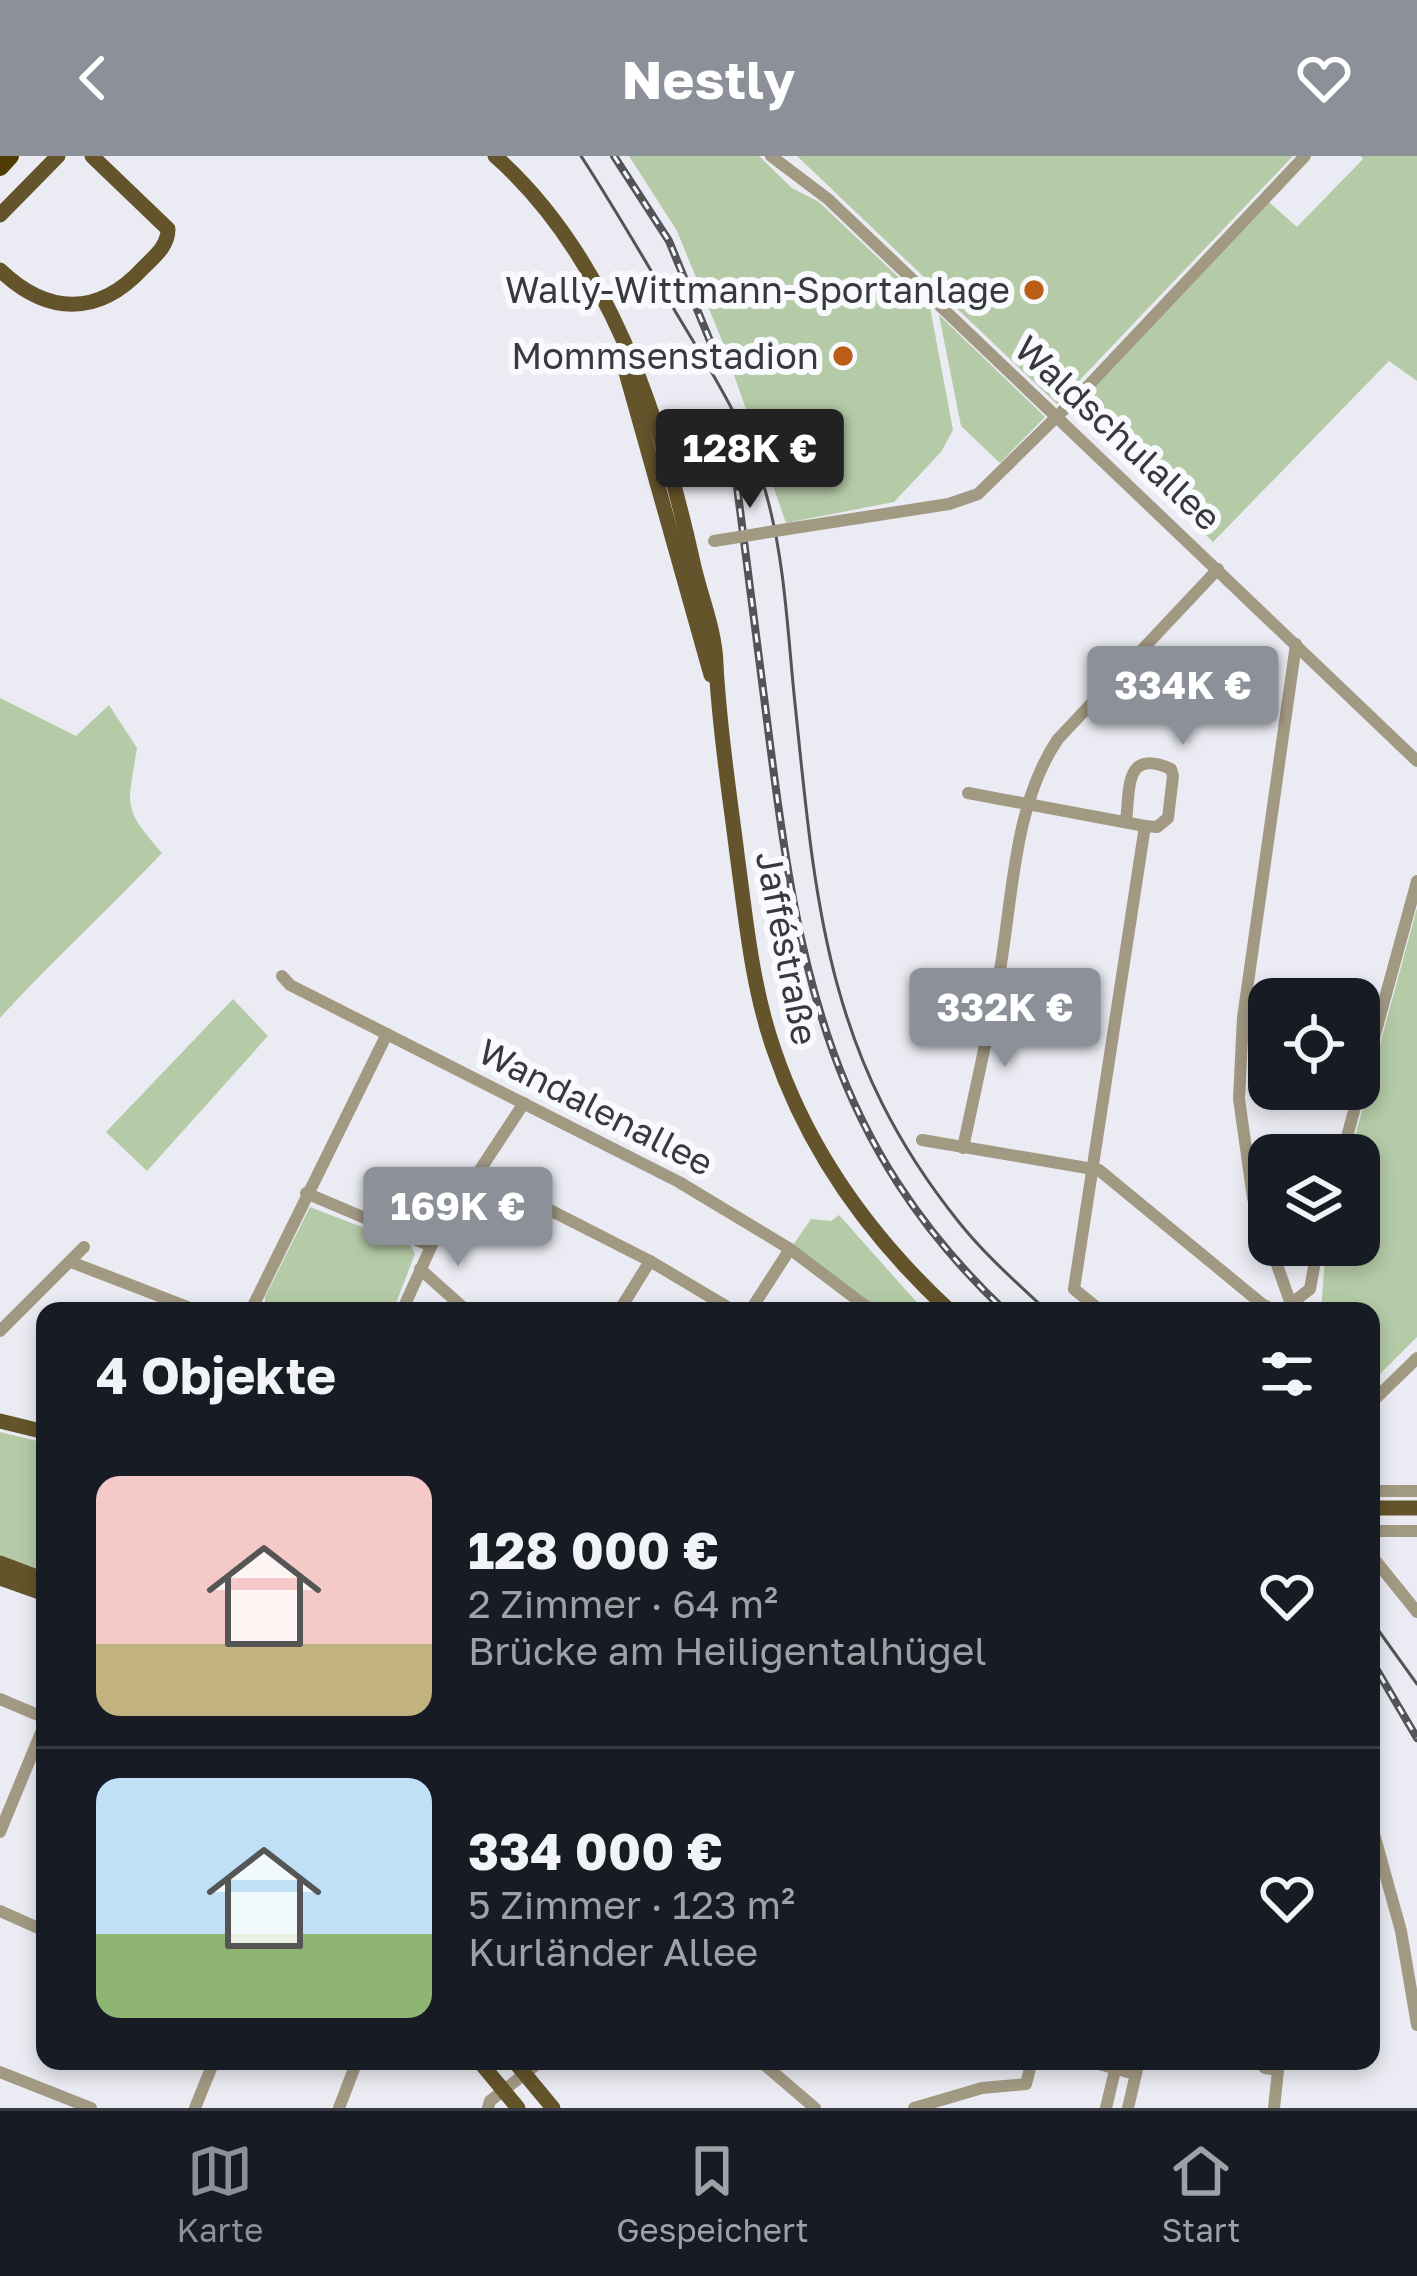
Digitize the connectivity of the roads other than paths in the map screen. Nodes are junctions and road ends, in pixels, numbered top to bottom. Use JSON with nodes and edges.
{"nodes":[{"id":1,"x":10,"y":156,"type":"edge"},
{"id":2,"x":58,"y":156,"type":"edge"},
{"id":3,"x":92,"y":156,"type":"edge"},
{"id":4,"x":495,"y":156,"type":"edge"},
{"id":5,"x":772,"y":156,"type":"edge"},
{"id":6,"x":1305,"y":156,"type":"edge"},
{"id":7,"x":0,"y":166,"type":"edge"},
{"id":8,"x":0,"y":215,"type":"edge"},
{"id":9,"x":0,"y":270,"type":"edge"},
{"id":10,"x":1057,"y":416,"type":"junction"},
{"id":11,"x":682,"y":547,"type":"junction"},
{"id":12,"x":1218,"y":569,"type":"junction"},
{"id":13,"x":1296,"y":644,"type":"junction"},
{"id":14,"x":1417,"y":761,"type":"edge"},
{"id":15,"x":968,"y":794,"type":"dead end"},
{"id":16,"x":1028,"y":806,"type":"junction"},
{"id":17,"x":1126,"y":822,"type":"junction"},
{"id":18,"x":1145,"y":826,"type":"junction"},
{"id":19,"x":1417,"y":881,"type":"edge"},
{"id":20,"x":282,"y":976,"type":"dead end"},
{"id":21,"x":387,"y":1034,"type":"junction"},
{"id":22,"x":524,"y":1103,"type":"junction"},
{"id":23,"x":1348,"y":1134,"type":"edge"},
{"id":24,"x":922,"y":1140,"type":"dead end"},
{"id":25,"x":963,"y":1148,"type":"junction"},
{"id":26,"x":1092,"y":1168,"type":"junction"},
{"id":27,"x":477,"y":1173,"type":"junction"},
{"id":28,"x":306,"y":1193,"type":"junction"},
{"id":29,"x":431,"y":1246,"type":"junction"},
{"id":30,"x":84,"y":1247,"type":"dead end"},
{"id":31,"x":790,"y":1249,"type":"junction"},
{"id":32,"x":650,"y":1261,"type":"junction"},
{"id":33,"x":70,"y":1262,"type":"junction"},
{"id":34,"x":1314,"y":1266,"type":"edge"},
{"id":35,"x":420,"y":1269,"type":"junction"},
{"id":36,"x":174,"y":1302,"type":"edge"},
{"id":37,"x":252,"y":1302,"type":"edge"},
{"id":38,"x":406,"y":1302,"type":"edge"},
{"id":39,"x":457,"y":1302,"type":"edge"},
{"id":40,"x":625,"y":1302,"type":"edge"},
{"id":41,"x":719,"y":1302,"type":"edge"},
{"id":42,"x":756,"y":1302,"type":"edge"},
{"id":43,"x":860,"y":1302,"type":"edge"},
{"id":44,"x":935,"y":1302,"type":"edge"},
{"id":45,"x":1090,"y":1302,"type":"edge"},
{"id":46,"x":1260,"y":1302,"type":"edge"},
{"id":47,"x":1298,"y":1302,"type":"edge"},
{"id":48,"x":1301,"y":1302,"type":"edge"},
{"id":49,"x":0,"y":1331,"type":"edge"},
{"id":50,"x":1417,"y":1358,"type":"edge"},
{"id":51,"x":1380,"y":1394,"type":"edge"},
{"id":52,"x":5,"y":1419,"type":"edge"},
{"id":53,"x":36,"y":1429,"type":"edge"},
{"id":54,"x":1380,"y":1491,"type":"edge"},
{"id":55,"x":1417,"y":1491,"type":"edge"},
{"id":56,"x":1380,"y":1508,"type":"edge"},
{"id":57,"x":1417,"y":1508,"type":"edge"},
{"id":58,"x":1380,"y":1531,"type":"edge"},
{"id":59,"x":1417,"y":1531,"type":"edge"},
{"id":60,"x":0,"y":1563,"type":"edge"},
{"id":61,"x":1380,"y":1566,"type":"edge"},
{"id":62,"x":36,"y":1577,"type":"edge"},
{"id":63,"x":0,"y":1578,"type":"edge"},
{"id":64,"x":36,"y":1591,"type":"edge"},
{"id":65,"x":1417,"y":1612,"type":"edge"},
{"id":66,"x":0,"y":1699,"type":"edge"},
{"id":67,"x":36,"y":1716,"type":"edge"},
{"id":68,"x":36,"y":1742,"type":"edge"},
{"id":69,"x":0,"y":1832,"type":"edge"},
{"id":70,"x":1380,"y":1856,"type":"edge"},
{"id":71,"x":0,"y":1911,"type":"edge"},
{"id":72,"x":36,"y":1926,"type":"edge"},
{"id":73,"x":1417,"y":2025,"type":"edge"},
{"id":74,"x":210,"y":2070,"type":"edge"},
{"id":75,"x":354,"y":2070,"type":"edge"},
{"id":76,"x":486,"y":2070,"type":"edge"},
{"id":77,"x":517,"y":2070,"type":"edge"},
{"id":78,"x":521,"y":2070,"type":"edge"},
{"id":79,"x":770,"y":2070,"type":"edge"},
{"id":80,"x":1030,"y":2070,"type":"edge"},
{"id":81,"x":1115,"y":2070,"type":"edge"},
{"id":82,"x":1136,"y":2070,"type":"edge"},
{"id":83,"x":1278,"y":2070,"type":"edge"},
{"id":84,"x":0,"y":2072,"type":"edge"},
{"id":85,"x":1110,"y":2090,"type":"junction"},
{"id":86,"x":504,"y":2091,"type":"junction"},
{"id":87,"x":1129,"y":2102,"type":"edge"},
{"id":88,"x":91,"y":2108,"type":"edge"},
{"id":89,"x":195,"y":2108,"type":"edge"},
{"id":90,"x":339,"y":2108,"type":"edge"},
{"id":91,"x":488,"y":2108,"type":"edge"},
{"id":92,"x":518,"y":2108,"type":"edge"},
{"id":93,"x":553,"y":2108,"type":"edge"},
{"id":94,"x":814,"y":2108,"type":"edge"},
{"id":95,"x":914,"y":2108,"type":"edge"},
{"id":96,"x":1106,"y":2108,"type":"edge"},
{"id":97,"x":1274,"y":2108,"type":"edge"}],
"edges":[{"from":1,"to":7,"type":"highway"},
{"from":2,"to":8,"type":"main road"},
{"from":3,"to":9,"type":"main road"},
{"from":4,"to":11,"type":"main road","name":"Jafféstraße"},
{"from":5,"to":10,"type":"street","name":"Waldschulallee"},
{"from":6,"to":10,"type":"street"},
{"from":10,"to":11,"type":"street","bridge":true},
{"from":10,"to":12,"type":"street","name":"Waldschulallee"},
{"from":11,"to":44,"type":"main road","name":"Jafféstraße"},
{"from":12,"to":13,"type":"street","name":"Waldschulallee"},
{"from":12,"to":16,"type":"street"},
{"from":13,"to":14,"type":"street","name":"Waldschulallee"},
{"from":13,"to":47,"type":"street"},
{"from":15,"to":16,"type":"street"},
{"from":16,"to":17,"type":"street"},
{"from":16,"to":25,"type":"street"},
{"from":17,"to":18,"type":"street"},
{"from":17,"to":18,"type":"street"},
{"from":18,"to":26,"type":"street"},
{"from":19,"to":23,"type":"street"},
{"from":20,"to":21,"type":"street","name":"Wandalenallee"},
{"from":21,"to":22,"type":"street","name":"Wandalenallee"},
{"from":21,"to":28,"type":"street"},
{"from":22,"to":27,"type":"street"},
{"from":22,"to":31,"type":"street","name":"Wandalenallee"},
{"from":24,"to":25,"type":"street"},
{"from":25,"to":26,"type":"street"},
{"from":26,"to":45,"type":"street"},
{"from":26,"to":46,"type":"street"},
{"from":27,"to":29,"type":"street"},
{"from":27,"to":32,"type":"street"},
{"from":28,"to":29,"type":"street"},
{"from":28,"to":37,"type":"street"},
{"from":29,"to":35,"type":"street"},
{"from":30,"to":33,"type":"street"},
{"from":31,"to":42,"type":"street"},
{"from":31,"to":43,"type":"street","name":"Wandalenallee"},
{"from":32,"to":40,"type":"street"},
{"from":32,"to":41,"type":"street"},
{"from":33,"to":36,"type":"street"},
{"from":33,"to":49,"type":"street"},
{"from":34,"to":48,"type":"street"},
{"from":35,"to":38,"type":"street"},
{"from":35,"to":39,"type":"street"},
{"from":50,"to":51,"type":"street"},
{"from":52,"to":53,"type":"main road"},
{"from":54,"to":55,"type":"street"},
{"from":56,"to":57,"type":"main road"},
{"from":58,"to":59,"type":"street"},
{"from":60,"to":62,"type":"main road"},
{"from":61,"to":65,"type":"street"},
{"from":63,"to":64,"type":"main road"},
{"from":66,"to":67,"type":"street"},
{"from":68,"to":69,"type":"street"},
{"from":70,"to":73,"type":"street"},
{"from":71,"to":72,"type":"street"},
{"from":74,"to":89,"type":"street"},
{"from":75,"to":90,"type":"street"},
{"from":76,"to":86,"type":"main road"},
{"from":77,"to":86,"type":"street"},
{"from":78,"to":93,"type":"main road"},
{"from":79,"to":94,"type":"street"},
{"from":80,"to":95,"type":"street"},
{"from":81,"to":85,"type":"street"},
{"from":82,"to":87,"type":"street"},
{"from":83,"to":97,"type":"street"},
{"from":84,"to":88,"type":"street"},
{"from":85,"to":87,"type":"street"},
{"from":85,"to":96,"type":"street"},
{"from":86,"to":91,"type":"street"},
{"from":86,"to":92,"type":"main road"}]}
